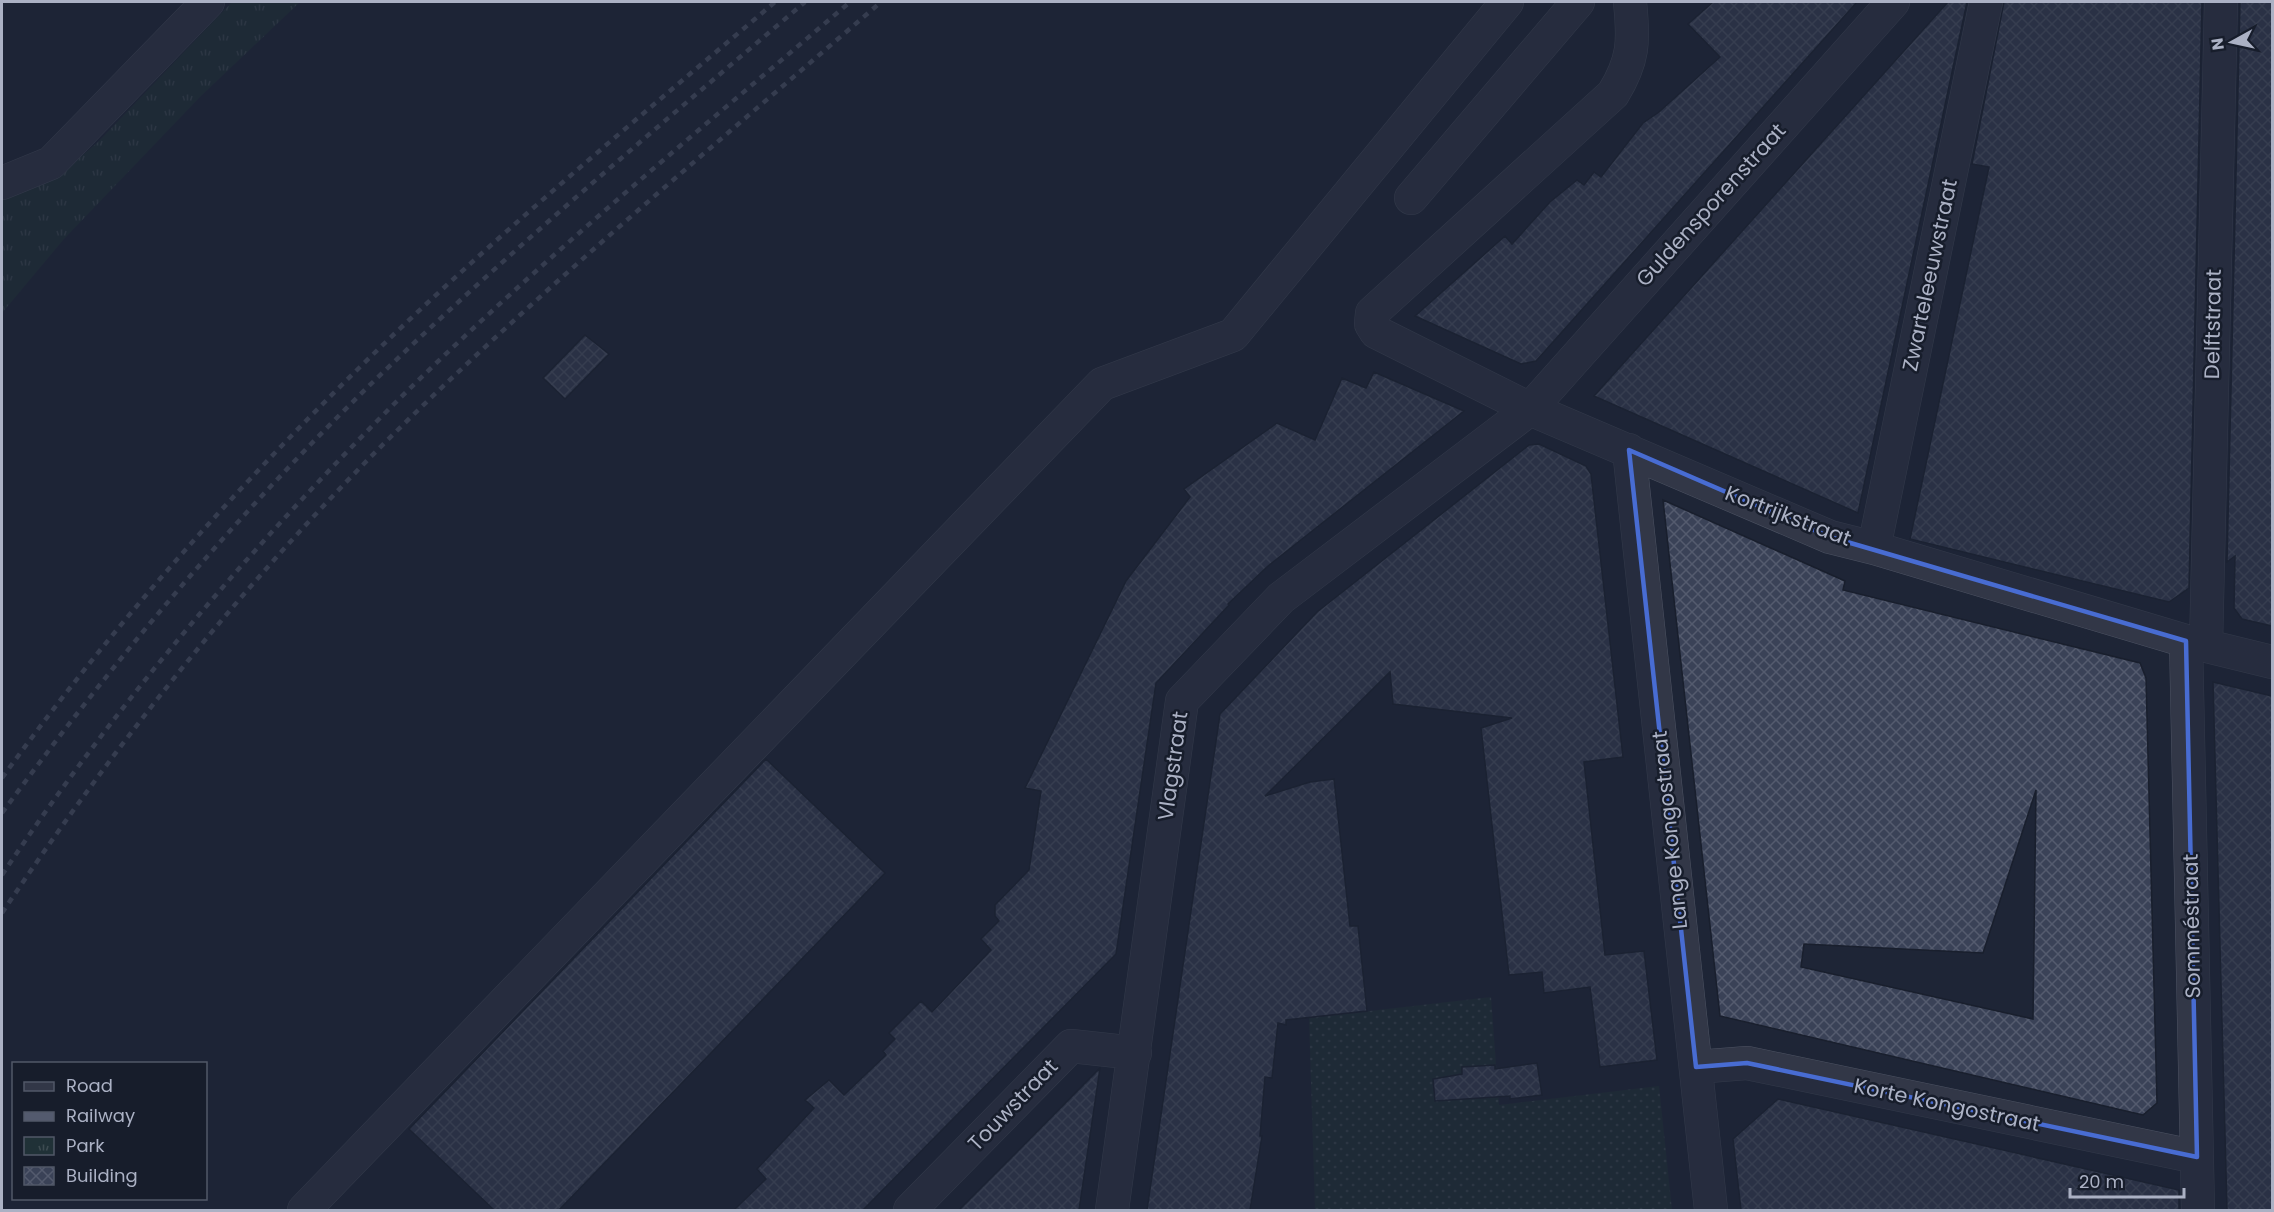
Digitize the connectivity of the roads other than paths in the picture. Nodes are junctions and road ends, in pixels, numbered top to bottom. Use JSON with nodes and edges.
{"nodes":[{"id":1,"x":208,"y":2,"type":"edge"},
{"id":2,"x":1507,"y":2,"type":"edge"},
{"id":3,"x":1578,"y":2,"type":"edge"},
{"id":4,"x":1630,"y":2,"type":"edge"},
{"id":5,"x":1893,"y":2,"type":"edge"},
{"id":6,"x":1986,"y":2,"type":"edge"},
{"id":7,"x":2221,"y":2,"type":"edge"},
{"id":8,"x":2,"y":183,"type":"edge"},
{"id":9,"x":1411,"y":198,"type":"dead end"},
{"id":10,"x":1530,"y":409,"type":"junction"},
{"id":11,"x":1629,"y":450,"type":"junction"},
{"id":12,"x":1874,"y":548,"type":"junction"},
{"id":13,"x":2196,"y":644,"type":"junction"},
{"id":14,"x":2272,"y":662,"type":"edge"},
{"id":15,"x":1135,"y":1053,"type":"junction"},
{"id":16,"x":1696,"y":1067,"type":"junction"},
{"id":17,"x":2197,"y":1157,"type":"junction"},
{"id":18,"x":304,"y":1210,"type":"edge"},
{"id":19,"x":910,"y":1210,"type":"edge"},
{"id":20,"x":1112,"y":1210,"type":"edge"},
{"id":21,"x":1711,"y":1210,"type":"edge"},
{"id":22,"x":2198,"y":1210,"type":"edge"}],
"edges":[{"from":1,"to":8,"type":"street"},
{"from":2,"to":18,"type":"street"},
{"from":3,"to":9,"type":"street"},
{"from":4,"to":10,"type":"street","name":"Kortrijkstraat"},
{"from":5,"to":10,"type":"street","name":"Guldensporenstraat"},
{"from":6,"to":12,"type":"street","name":"Zwarteleeuwstraat"},
{"from":7,"to":13,"type":"street","name":"Delftstraat"},
{"from":10,"to":11,"type":"street","name":"Kortrijkstraat"},
{"from":10,"to":15,"type":"street","name":"Vlagstraat"},
{"from":11,"to":12,"type":"street","name":"Kortrijkstraat"},
{"from":11,"to":16,"type":"street","name":"Lange Kongostraat"},
{"from":12,"to":13,"type":"street","name":"Kortrijkstraat"},
{"from":13,"to":14,"type":"street","name":"Kortrijkstraat"},
{"from":13,"to":17,"type":"street","name":"Somméstraat"},
{"from":15,"to":19,"type":"street","name":"Touwstraat"},
{"from":15,"to":20,"type":"street","name":"Vlagstraat"},
{"from":16,"to":17,"type":"street","name":"Korte Kongostraat"},
{"from":16,"to":21,"type":"street","name":"Lange Kongostraat"},
{"from":17,"to":22,"type":"street","name":"Somméstraat"}]}
